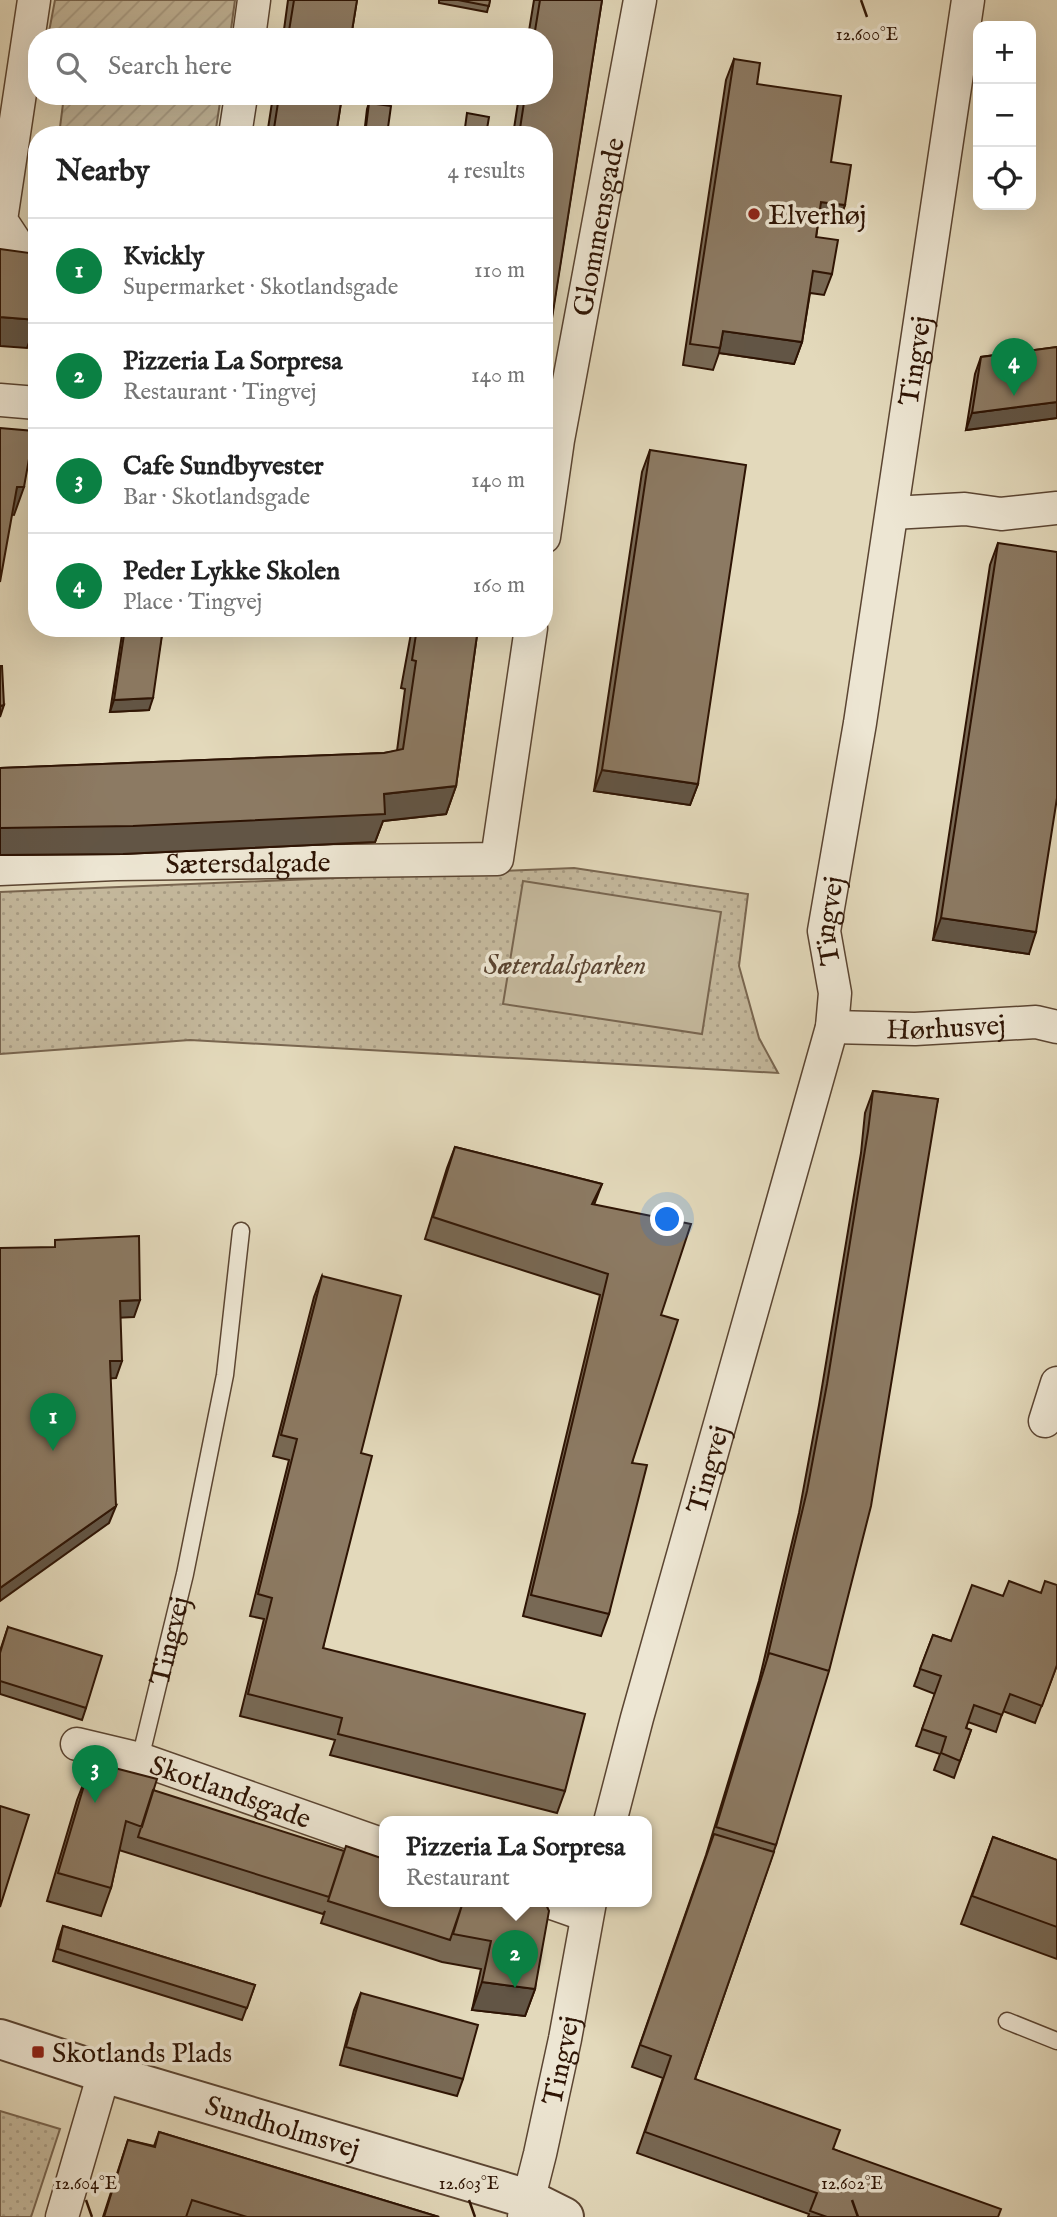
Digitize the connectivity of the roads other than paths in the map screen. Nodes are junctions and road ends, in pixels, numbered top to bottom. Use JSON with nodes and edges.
{"nodes":[{"id":1,"x":34,"y":0,"type":"edge"},
{"id":2,"x":254,"y":0,"type":"edge"},
{"id":3,"x":640,"y":0,"type":"edge"},
{"id":4,"x":968,"y":0,"type":"edge"},
{"id":5,"x":30,"y":28,"type":"edge"},
{"id":6,"x":250,"y":28,"type":"edge"},
{"id":7,"x":28,"y":40,"type":"edge"},
{"id":8,"x":239,"y":105,"type":"edge"},
{"id":9,"x":236,"y":126,"type":"edge"},
{"id":10,"x":28,"y":253,"type":"edge"},
{"id":11,"x":0,"y":400,"type":"edge"},
{"id":12,"x":28,"y":402,"type":"edge"},
{"id":13,"x":553,"y":429,"type":"edge"},
{"id":14,"x":1057,"y":508,"type":"edge"},
{"id":15,"x":892,"y":513,"type":"junction"},
{"id":16,"x":530,"y":637,"type":"edge"},
{"id":17,"x":0,"y":869,"type":"edge"},
{"id":18,"x":832,"y":1027,"type":"junction"},
{"id":19,"x":1057,"y":1027,"type":"edge"},
{"id":20,"x":241,"y":1231,"type":"dead end"},
{"id":21,"x":1057,"y":1383,"type":"edge"},
{"id":22,"x":1045,"y":1420,"type":"dead end"},
{"id":23,"x":77,"y":1744,"type":"dead end"},
{"id":24,"x":140,"y":1759,"type":"junction"},
{"id":25,"x":612,"y":1816,"type":"edge"},
{"id":26,"x":379,"y":1843,"type":"edge"},
{"id":27,"x":588,"y":1909,"type":"edge"},
{"id":28,"x":1007,"y":2021,"type":"dead end"},
{"id":29,"x":0,"y":2039,"type":"edge"},
{"id":30,"x":1057,"y":2041,"type":"edge"},
{"id":31,"x":104,"y":2073,"type":"junction"},
{"id":32,"x":526,"y":2208,"type":"edge"},
{"id":33,"x":62,"y":2217,"type":"edge"},
{"id":34,"x":564,"y":2217,"type":"edge"}],
"edges":[{"from":1,"to":5,"type":"street"},
{"from":2,"to":6,"type":"street"},
{"from":3,"to":13,"type":"street","name":"Glommensgade"},
{"from":4,"to":15,"type":"street","name":"Tingvej"},
{"from":7,"to":10,"type":"street"},
{"from":8,"to":9,"type":"street"},
{"from":11,"to":12,"type":"street"},
{"from":14,"to":15,"type":"street"},
{"from":15,"to":18,"type":"street","name":"Tingvej"},
{"from":16,"to":17,"type":"street","name":"Sætersdalgade"},
{"from":18,"to":19,"type":"street","name":"Hørhusvej"},
{"from":18,"to":25,"type":"street","name":"Tingvej"},
{"from":20,"to":24,"type":"lane","name":"Tingvej"},
{"from":21,"to":22,"type":"street"},
{"from":23,"to":24,"type":"street","name":"Skotlandsgade"},
{"from":24,"to":26,"type":"street","name":"Skotlandsgade"},
{"from":27,"to":32,"type":"street","name":"Tingvej"},
{"from":28,"to":30,"type":"lane"},
{"from":29,"to":31,"type":"street","name":"Sundholmsvej"},
{"from":31,"to":32,"type":"street","name":"Sundholmsvej"},
{"from":31,"to":33,"type":"street"},
{"from":32,"to":34,"type":"street","name":"Sundholmsvej"}]}
